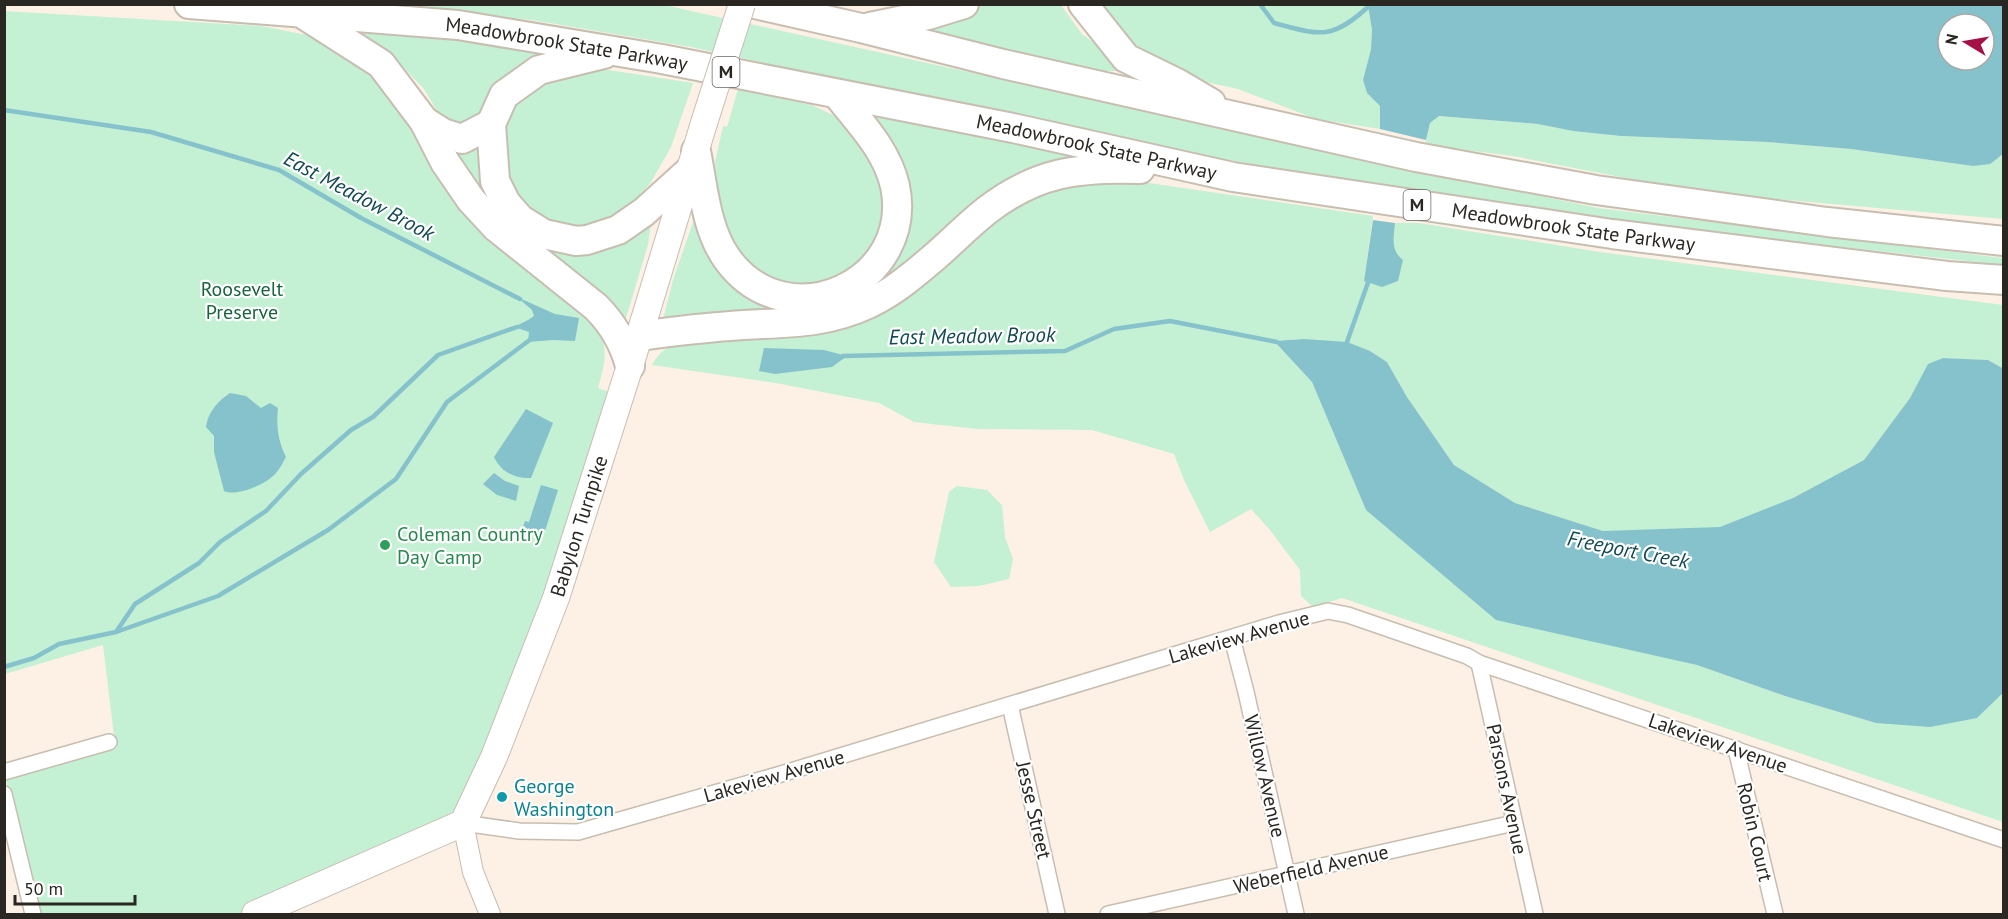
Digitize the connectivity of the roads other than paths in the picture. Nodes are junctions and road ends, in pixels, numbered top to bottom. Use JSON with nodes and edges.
{"nodes":[{"id":1,"x":189,"y":4,"type":"edge"},
{"id":2,"x":742,"y":4,"type":"edge"},
{"id":3,"x":755,"y":4,"type":"edge"},
{"id":4,"x":964,"y":4,"type":"edge"},
{"id":5,"x":1083,"y":4,"type":"edge"},
{"id":6,"x":302,"y":14,"type":"junction"},
{"id":7,"x":861,"y":28,"type":"junction"},
{"id":8,"x":615,"y":51,"type":"junction"},
{"id":9,"x":837,"y":94,"type":"junction"},
{"id":10,"x":1233,"y":116,"type":"junction"},
{"id":11,"x":424,"y":121,"type":"junction"},
{"id":12,"x":491,"y":124,"type":"junction"},
{"id":13,"x":691,"y":162,"type":"junction"},
{"id":14,"x":1206,"y":171,"type":"junction"},
{"id":15,"x":2004,"y":241,"type":"edge"},
{"id":16,"x":2004,"y":280,"type":"edge"},
{"id":17,"x":639,"y":336,"type":"junction"},
{"id":18,"x":630,"y":366,"type":"junction"},
{"id":19,"x":1232,"y":638,"type":"junction"},
{"id":20,"x":1479,"y":663,"type":"junction"},
{"id":21,"x":1010,"y":705,"type":"junction"},
{"id":22,"x":109,"y":742,"type":"dead end"},
{"id":23,"x":1736,"y":749,"type":"junction"},
{"id":24,"x":4,"y":772,"type":"edge"},
{"id":25,"x":4,"y":794,"type":"edge"},
{"id":26,"x":463,"y":823,"type":"junction"},
{"id":27,"x":1514,"y":823,"type":"junction"},
{"id":28,"x":2004,"y":840,"type":"edge"},
{"id":29,"x":1287,"y":874,"type":"junction"},
{"id":30,"x":33,"y":915,"type":"edge"},
{"id":31,"x":255,"y":915,"type":"edge"},
{"id":32,"x":490,"y":915,"type":"edge"},
{"id":33,"x":1057,"y":915,"type":"edge"},
{"id":34,"x":1108,"y":915,"type":"edge"},
{"id":35,"x":1296,"y":915,"type":"edge"},
{"id":36,"x":1535,"y":915,"type":"edge"},
{"id":37,"x":1775,"y":915,"type":"edge"}],
"edges":[{"from":1,"to":6,"type":"highway","name":"Meadowbrook State Parkway","number":"M"},
{"from":2,"to":13,"type":"main road","name":"Babylon Turnpike","bridge":true},
{"from":3,"to":7,"type":"highway","name":"Meadowbrook State Parkway"},
{"from":4,"to":7,"type":"highway"},
{"from":5,"to":10,"type":"highway"},
{"from":6,"to":8,"type":"highway","name":"Meadowbrook State Parkway","number":"M"},
{"from":6,"to":11,"type":"highway"},
{"from":7,"to":10,"type":"highway","name":"Meadowbrook State Parkway"},
{"from":8,"to":9,"type":"highway","name":"Meadowbrook State Parkway","number":"M"},
{"from":8,"to":12,"type":"highway"},
{"from":9,"to":13,"type":"highway"},
{"from":9,"to":14,"type":"highway","name":"Meadowbrook State Parkway","number":"M"},
{"from":10,"to":15,"type":"highway","name":"Meadowbrook State Parkway"},
{"from":11,"to":12,"type":"highway"},
{"from":11,"to":18,"type":"highway"},
{"from":12,"to":13,"type":"highway"},
{"from":13,"to":17,"type":"main road","name":"Babylon Turnpike"},
{"from":14,"to":16,"type":"highway","name":"Meadowbrook State Parkway","number":"M"},
{"from":14,"to":17,"type":"highway"},
{"from":17,"to":18,"type":"main road","name":"Babylon Turnpike"},
{"from":18,"to":26,"type":"main road","name":"Babylon Turnpike"},
{"from":19,"to":20,"type":"street","name":"Lakeview Avenue"},
{"from":19,"to":21,"type":"street","name":"Lakeview Avenue"},
{"from":19,"to":29,"type":"street","name":"Willow Avenue"},
{"from":20,"to":23,"type":"street","name":"Lakeview Avenue"},
{"from":20,"to":27,"type":"street","name":"Parsons Avenue"},
{"from":21,"to":26,"type":"street","name":"Lakeview Avenue"},
{"from":21,"to":33,"type":"street","name":"Jesse Street"},
{"from":22,"to":24,"type":"street"},
{"from":23,"to":28,"type":"street","name":"Lakeview Avenue"},
{"from":23,"to":37,"type":"street","name":"Robin Court"},
{"from":25,"to":30,"type":"street"},
{"from":26,"to":31,"type":"main road"},
{"from":26,"to":32,"type":"street"},
{"from":27,"to":29,"type":"street","name":"Weberfield Avenue"},
{"from":27,"to":36,"type":"street","name":"Parsons Avenue"},
{"from":29,"to":34,"type":"street","name":"Weberfield Avenue"},
{"from":29,"to":35,"type":"street","name":"Willow Avenue"}]}
